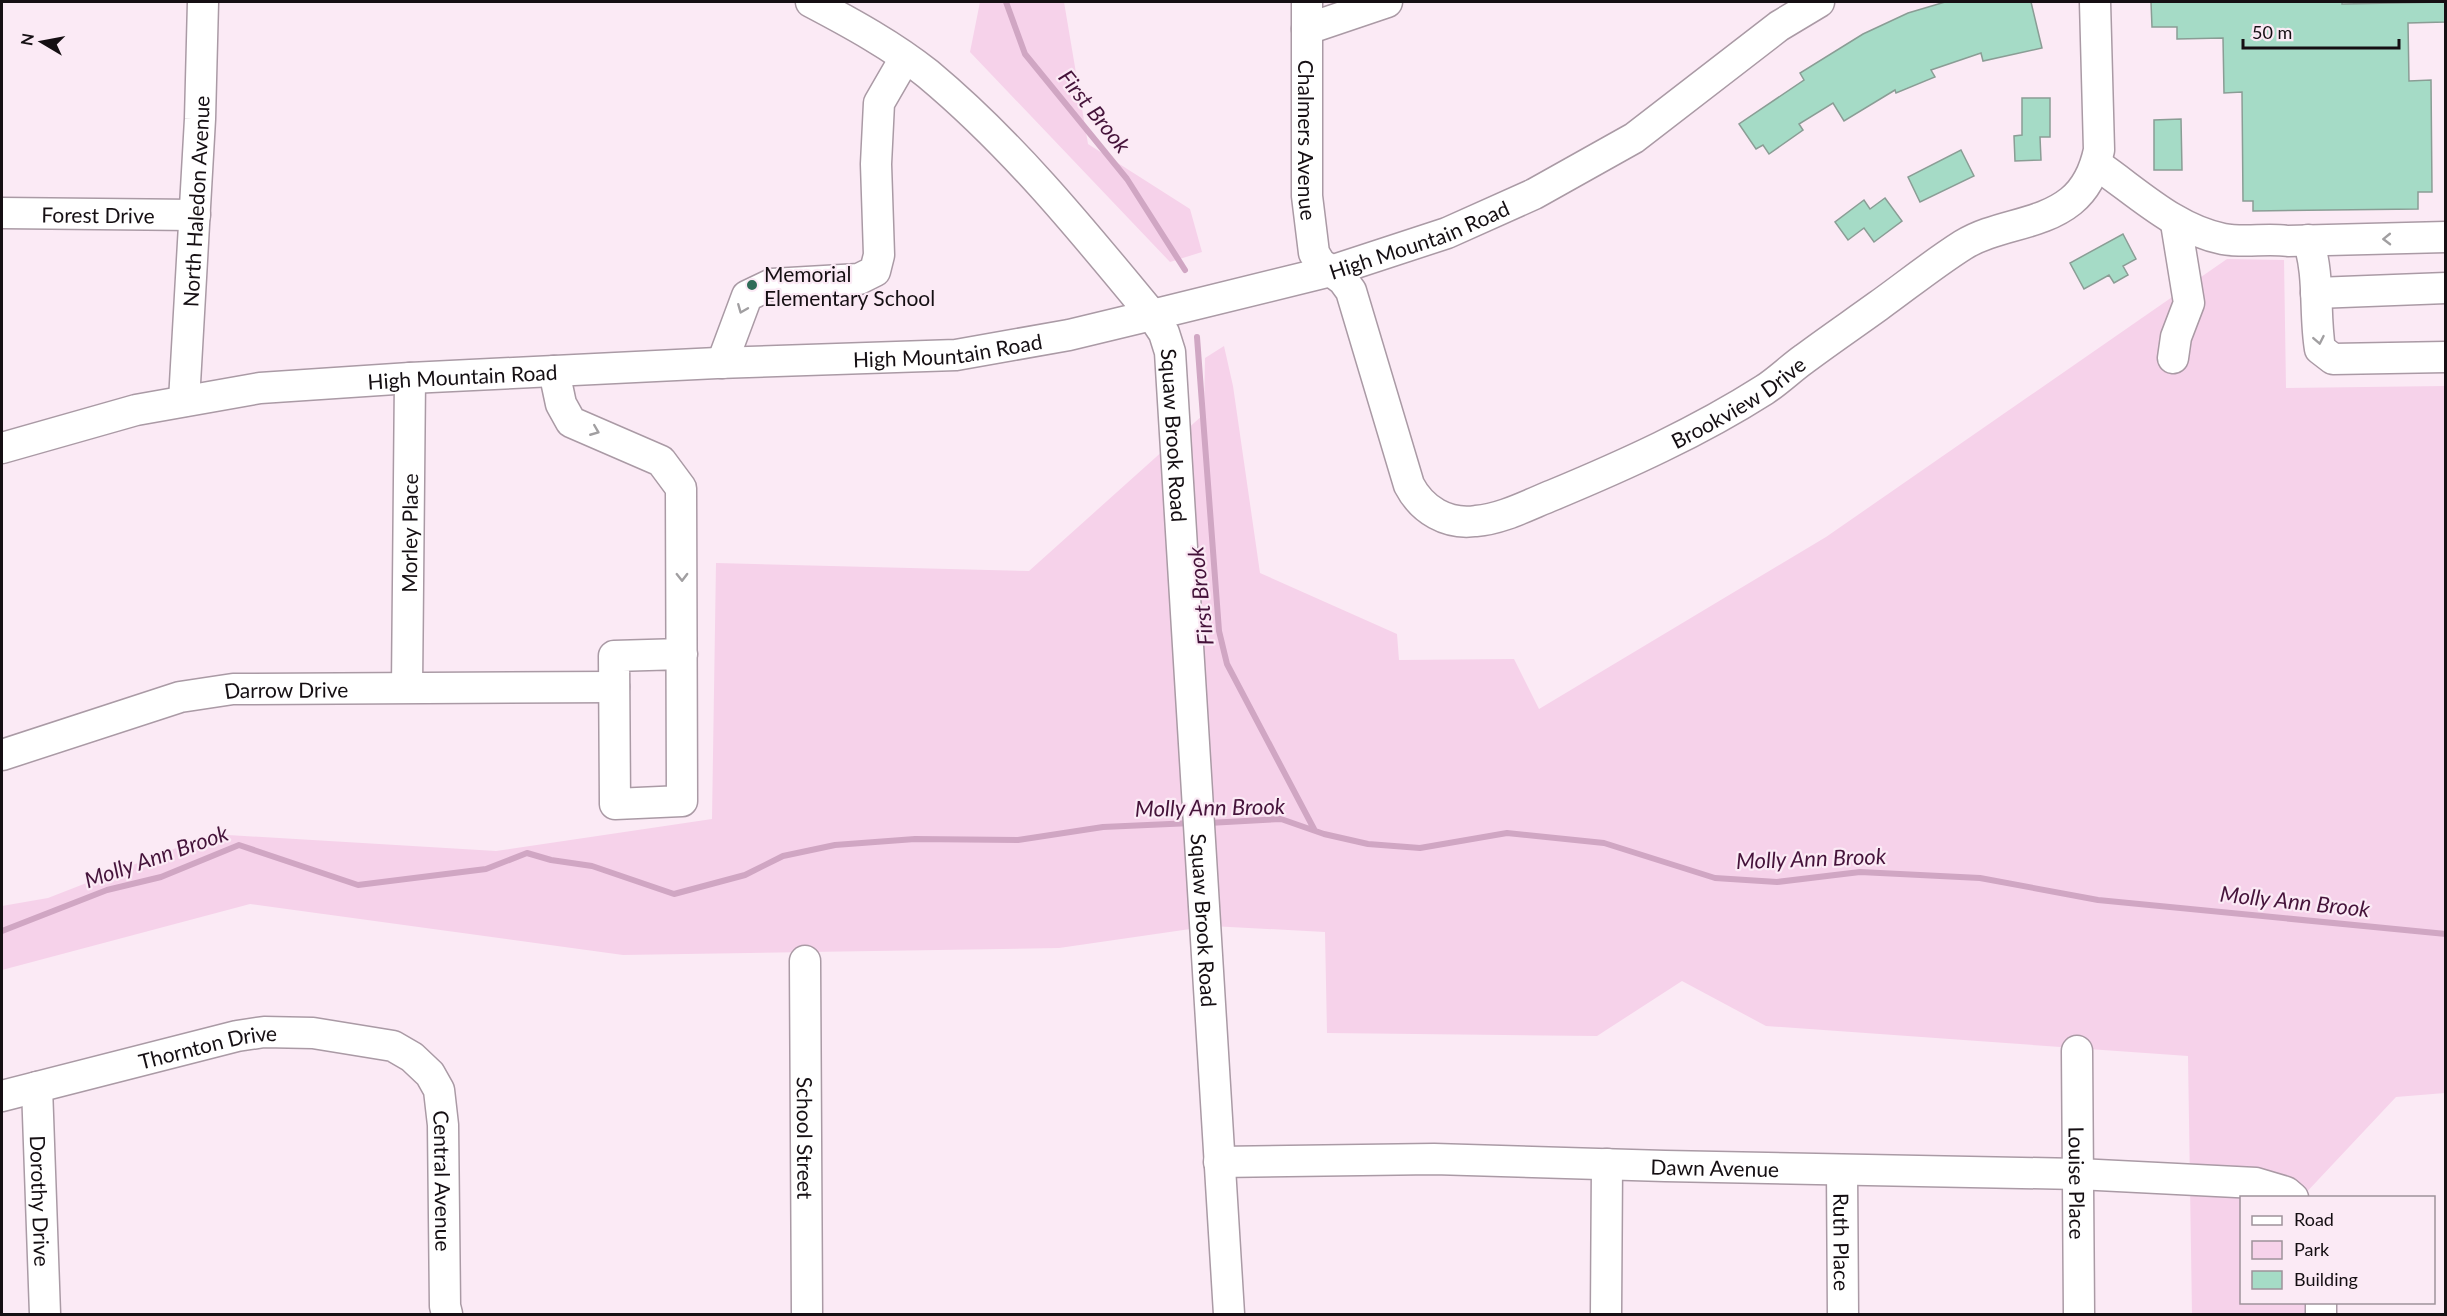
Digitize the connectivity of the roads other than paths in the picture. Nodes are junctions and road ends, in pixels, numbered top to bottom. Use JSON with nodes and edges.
{"nodes":[{"id":1,"x":203,"y":2,"type":"edge"},
{"id":2,"x":811,"y":2,"type":"edge"},
{"id":3,"x":1387,"y":2,"type":"edge"},
{"id":4,"x":1819,"y":2,"type":"edge"},
{"id":5,"x":2095,"y":2,"type":"edge"},
{"id":6,"x":1779,"y":14,"type":"edge"},
{"id":7,"x":1307,"y":15,"type":"edge"},
{"id":8,"x":905,"y":58,"type":"junction"},
{"id":9,"x":2096,"y":164,"type":"junction"},
{"id":10,"x":2,"y":213,"type":"edge"},
{"id":11,"x":195,"y":214,"type":"junction"},
{"id":12,"x":2176,"y":223,"type":"junction"},
{"id":13,"x":2445,"y":237,"type":"edge"},
{"id":14,"x":2308,"y":240,"type":"junction"},
{"id":15,"x":1331,"y":271,"type":"junction"},
{"id":16,"x":2445,"y":288,"type":"edge"},
{"id":17,"x":2316,"y":293,"type":"junction"},
{"id":18,"x":1152,"y":315,"type":"junction"},
{"id":19,"x":2445,"y":357,"type":"edge"},
{"id":20,"x":2173,"y":358,"type":"dead end"},
{"id":21,"x":722,"y":363,"type":"junction"},
{"id":22,"x":554,"y":371,"type":"junction"},
{"id":23,"x":410,"y":378,"type":"junction"},
{"id":24,"x":184,"y":401,"type":"junction"},
{"id":25,"x":2,"y":448,"type":"edge"},
{"id":26,"x":682,"y":654,"type":"junction"},
{"id":27,"x":407,"y":687,"type":"junction"},
{"id":28,"x":614,"y":687,"type":"junction"},
{"id":29,"x":2,"y":755,"type":"edge"},
{"id":30,"x":805,"y":961,"type":"dead end"},
{"id":31,"x":2077,"y":1051,"type":"dead end"},
{"id":32,"x":412,"y":1057,"type":"joint"},
{"id":33,"x":37,"y":1087,"type":"junction"},
{"id":34,"x":2,"y":1096,"type":"edge"},
{"id":35,"x":1219,"y":1162,"type":"junction"},
{"id":36,"x":1607,"y":1164,"type":"junction"},
{"id":37,"x":1842,"y":1170,"type":"junction"},
{"id":38,"x":2078,"y":1174,"type":"junction"},
{"id":39,"x":2291,"y":1196,"type":"edge"},
{"id":40,"x":45,"y":1314,"type":"edge"},
{"id":41,"x":447,"y":1314,"type":"edge"},
{"id":42,"x":807,"y":1314,"type":"edge"},
{"id":43,"x":1229,"y":1314,"type":"edge"},
{"id":44,"x":1606,"y":1314,"type":"edge"},
{"id":45,"x":1843,"y":1314,"type":"edge"},
{"id":46,"x":2079,"y":1314,"type":"edge"}],
"edges":[{"from":1,"to":11,"type":"street","name":"North Haledon Avenue"},
{"from":2,"to":8,"type":"street","name":"Squaw Brook Road"},
{"from":3,"to":7,"type":"street"},
{"from":4,"to":6,"type":"street","name":"High Mountain Road"},
{"from":5,"to":9,"type":"street","name":"Brookview Drive"},
{"from":6,"to":15,"type":"street","name":"High Mountain Road"},
{"from":7,"to":15,"type":"street","name":"Chalmers Avenue"},
{"from":8,"to":18,"type":"street","name":"Squaw Brook Road"},
{"from":8,"to":21,"type":"street","one_way":true},
{"from":9,"to":12,"type":"street"},
{"from":9,"to":15,"type":"street","name":"Brookview Drive"},
{"from":10,"to":11,"type":"street","name":"Forest Drive"},
{"from":11,"to":24,"type":"street","name":"North Haledon Avenue"},
{"from":12,"to":14,"type":"street"},
{"from":12,"to":20,"type":"street"},
{"from":13,"to":14,"type":"street","one_way":true},
{"from":14,"to":17,"type":"street"},
{"from":15,"to":18,"type":"street","name":"High Mountain Road"},
{"from":16,"to":17,"type":"street"},
{"from":17,"to":19,"type":"street","one_way":true},
{"from":18,"to":21,"type":"street","name":"High Mountain Road"},
{"from":18,"to":35,"type":"street","name":"Squaw Brook Road"},
{"from":21,"to":22,"type":"street","name":"High Mountain Road"},
{"from":22,"to":23,"type":"street","name":"High Mountain Road"},
{"from":22,"to":26,"type":"street","one_way":true},
{"from":23,"to":24,"type":"street","name":"High Mountain Road"},
{"from":23,"to":27,"type":"street","name":"Morley Place"},
{"from":24,"to":25,"type":"street","name":"High Mountain Road"},
{"from":26,"to":28,"type":"street"},
{"from":26,"to":28,"type":"street"},
{"from":27,"to":28,"type":"street","name":"Darrow Drive"},
{"from":27,"to":29,"type":"street","name":"Darrow Drive"},
{"from":30,"to":42,"type":"street","name":"School Street"},
{"from":31,"to":38,"type":"street","name":"Louise Place"},
{"from":32,"to":33,"type":"street","name":"Thornton Drive"},
{"from":32,"to":41,"type":"street","name":"Central Avenue"},
{"from":33,"to":34,"type":"street","name":"Thornton Drive"},
{"from":33,"to":40,"type":"street","name":"Dorothy Drive"},
{"from":35,"to":36,"type":"street","name":"Dawn Avenue"},
{"from":35,"to":43,"type":"street","name":"Squaw Brook Road"},
{"from":36,"to":37,"type":"street","name":"Dawn Avenue"},
{"from":36,"to":44,"type":"street"},
{"from":37,"to":38,"type":"street","name":"Dawn Avenue"},
{"from":37,"to":45,"type":"street","name":"Ruth Place"},
{"from":38,"to":39,"type":"street","name":"Dawn Avenue"},
{"from":38,"to":46,"type":"street","name":"Louise Place"}]}
